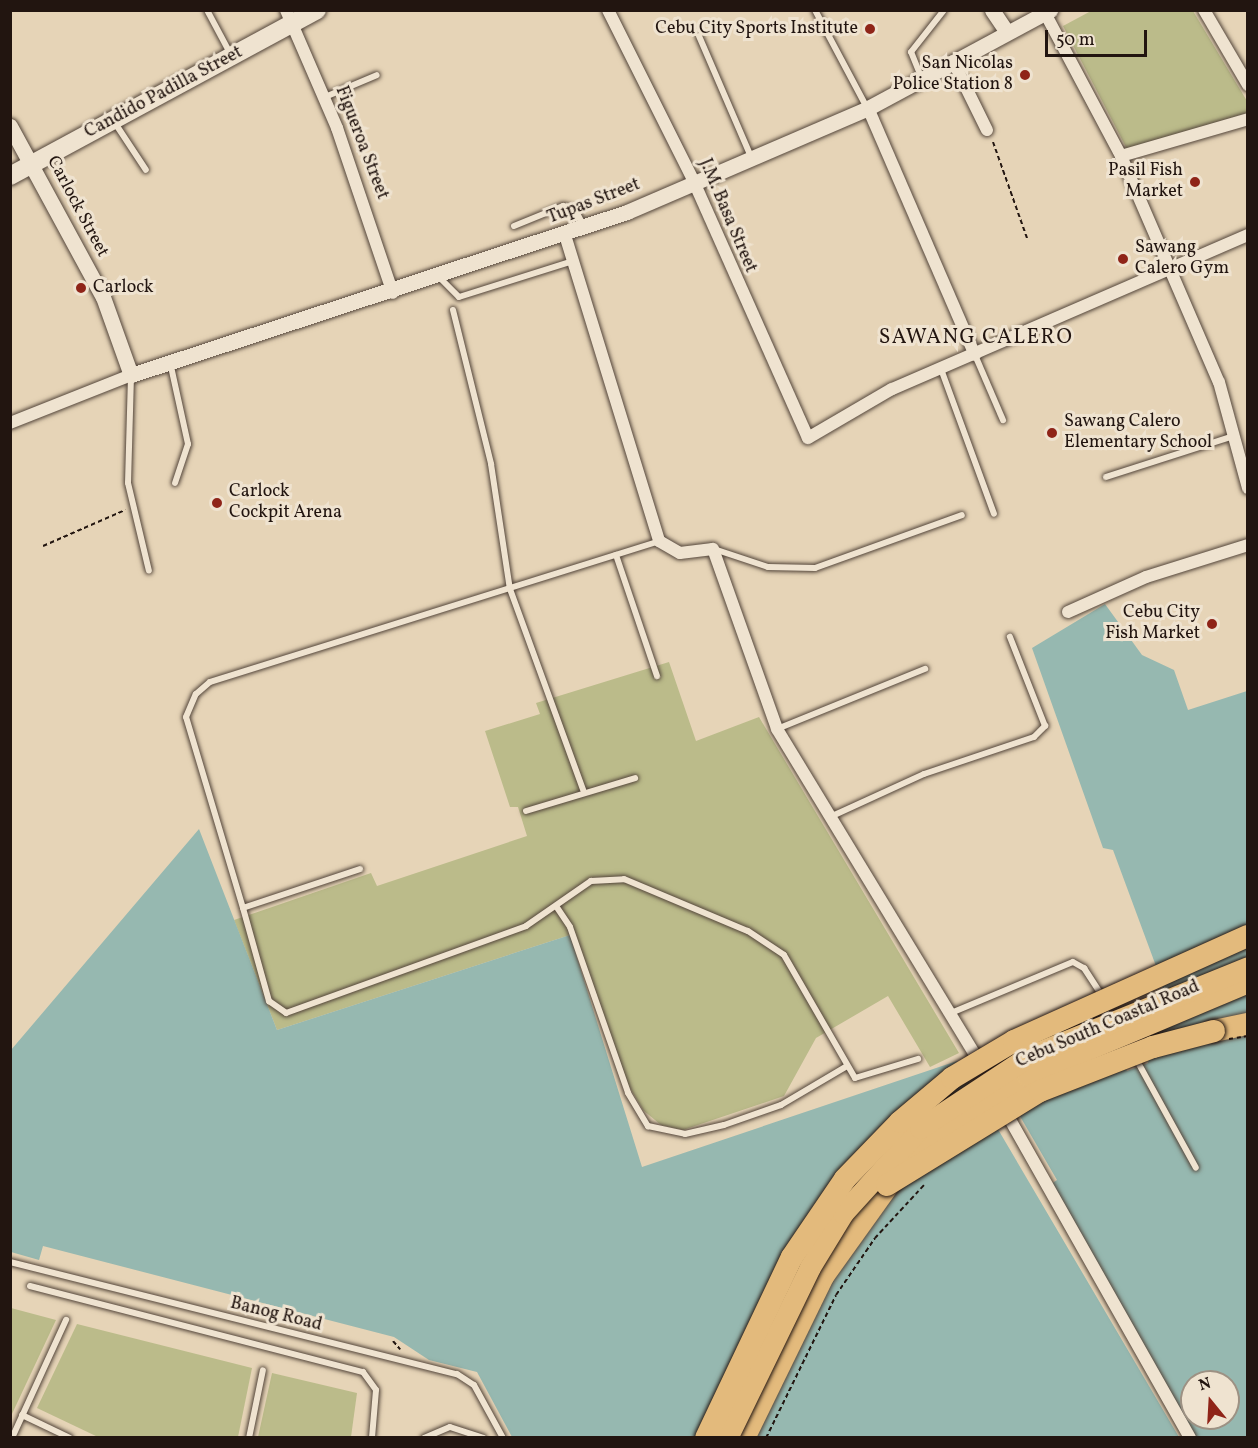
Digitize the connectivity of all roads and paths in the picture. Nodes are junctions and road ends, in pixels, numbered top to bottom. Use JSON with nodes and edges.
{"nodes":[{"id":1,"x":207,"y":10,"type":"edge"},
{"id":2,"x":316,"y":10,"type":"edge"},
{"id":3,"x":608,"y":10,"type":"edge"},
{"id":4,"x":815,"y":10,"type":"edge"},
{"id":5,"x":944,"y":10,"type":"edge"},
{"id":6,"x":992,"y":10,"type":"edge"},
{"id":7,"x":1204,"y":10,"type":"edge"},
{"id":8,"x":1047,"y":12,"type":"edge"},
{"id":9,"x":289,"y":17,"type":"edge"},
{"id":10,"x":1007,"y":32,"type":"junction"},
{"id":11,"x":699,"y":36,"type":"dead end"},
{"id":12,"x":231,"y":57,"type":"junction"},
{"id":13,"x":953,"y":61,"type":"junction"},
{"id":14,"x":377,"y":75,"type":"dead end"},
{"id":15,"x":922,"y":79,"type":"junction"},
{"id":16,"x":1248,"y":85,"type":"edge"},
{"id":17,"x":325,"y":97,"type":"junction"},
{"id":18,"x":867,"y":108,"type":"junction"},
{"id":19,"x":1248,"y":119,"type":"edge"},
{"id":20,"x":113,"y":120,"type":"junction"},
{"id":21,"x":10,"y":126,"type":"edge"},
{"id":22,"x":987,"y":130,"type":"joint"},
{"id":23,"x":1121,"y":156,"type":"junction"},
{"id":24,"x":752,"y":159,"type":"junction"},
{"id":25,"x":32,"y":164,"type":"junction"},
{"id":26,"x":146,"y":170,"type":"dead end"},
{"id":27,"x":10,"y":176,"type":"edge"},
{"id":28,"x":694,"y":182,"type":"junction"},
{"id":29,"x":514,"y":226,"type":"dead end"},
{"id":30,"x":584,"y":228,"type":"junction"},
{"id":31,"x":565,"y":235,"type":"junction"},
{"id":32,"x":1248,"y":235,"type":"edge"},
{"id":33,"x":1027,"y":238,"type":"dead end"},
{"id":34,"x":573,"y":261,"type":"junction"},
{"id":35,"x":1169,"y":270,"type":"junction"},
{"id":36,"x":439,"y":277,"type":"junction"},
{"id":37,"x":393,"y":292,"type":"junction"},
{"id":38,"x":453,"y":310,"type":"dead end"},
{"id":39,"x":975,"y":355,"type":"junction"},
{"id":40,"x":170,"y":362,"type":"junction"},
{"id":41,"x":941,"y":369,"type":"junction"},
{"id":42,"x":130,"y":375,"type":"junction"},
{"id":43,"x":1002,"y":420,"type":"dead end"},
{"id":44,"x":10,"y":423,"type":"edge"},
{"id":45,"x":1234,"y":436,"type":"junction"},
{"id":46,"x":1106,"y":477,"type":"dead end"},
{"id":47,"x":175,"y":483,"type":"dead end"},
{"id":48,"x":1248,"y":488,"type":"edge"},
{"id":49,"x":134,"y":507,"type":"junction"},
{"id":50,"x":994,"y":514,"type":"dead end"},
{"id":51,"x":962,"y":515,"type":"dead end"},
{"id":52,"x":659,"y":541,"type":"junction"},
{"id":53,"x":1248,"y":545,"type":"edge"},
{"id":54,"x":43,"y":546,"type":"dead end"},
{"id":55,"x":713,"y":549,"type":"junction"},
{"id":56,"x":616,"y":555,"type":"junction"},
{"id":57,"x":148,"y":571,"type":"dead end"},
{"id":58,"x":510,"y":589,"type":"junction"},
{"id":59,"x":1068,"y":612,"type":"dead end"},
{"id":60,"x":1010,"y":637,"type":"dead end"},
{"id":61,"x":925,"y":669,"type":"dead end"},
{"id":62,"x":657,"y":676,"type":"dead end"},
{"id":63,"x":777,"y":729,"type":"junction"},
{"id":64,"x":635,"y":778,"type":"dead end"},
{"id":65,"x":583,"y":790,"type":"junction"},
{"id":66,"x":526,"y":811,"type":"dead end"},
{"id":67,"x":830,"y":818,"type":"junction"},
{"id":68,"x":360,"y":869,"type":"dead end"},
{"id":69,"x":556,"y":906,"type":"junction"},
{"id":70,"x":243,"y":908,"type":"junction"},
{"id":71,"x":1248,"y":936,"type":"edge"},
{"id":72,"x":1248,"y":966,"type":"edge"},
{"id":73,"x":1248,"y":982,"type":"edge"},
{"id":74,"x":951,"y":1013,"type":"junction"},
{"id":75,"x":1248,"y":1024,"type":"edge"},
{"id":76,"x":1248,"y":1036,"type":"edge"},
{"id":77,"x":1225,"y":1040,"type":"dead end"},
{"id":78,"x":918,"y":1059,"type":"dead end"},
{"id":79,"x":847,"y":1066,"type":"junction"},
{"id":80,"x":1196,"y":1168,"type":"dead end"},
{"id":81,"x":929,"y":1179,"type":"dead end"},
{"id":82,"x":887,"y":1185,"type":"junction"},
{"id":83,"x":10,"y":1262,"type":"edge"},
{"id":84,"x":30,"y":1286,"type":"dead end"},
{"id":85,"x":66,"y":1320,"type":"dead end"},
{"id":86,"x":263,"y":1370,"type":"dead end"},
{"id":87,"x":22,"y":1415,"type":"junction"},
{"id":88,"x":12,"y":1437,"type":"edge"},
{"id":89,"x":70,"y":1437,"type":"edge"},
{"id":90,"x":249,"y":1437,"type":"edge"},
{"id":91,"x":372,"y":1437,"type":"edge"},
{"id":92,"x":424,"y":1437,"type":"edge"},
{"id":93,"x":483,"y":1437,"type":"edge"},
{"id":94,"x":502,"y":1437,"type":"edge"},
{"id":95,"x":706,"y":1437,"type":"edge"},
{"id":96,"x":727,"y":1437,"type":"edge"},
{"id":97,"x":744,"y":1437,"type":"edge"},
{"id":98,"x":766,"y":1437,"type":"edge"},
{"id":99,"x":1190,"y":1437,"type":"edge"}],
"edges":[{"from":1,"to":12,"type":"lane"},
{"from":2,"to":9,"type":"main road","name":"Candido Padilla Street"},
{"from":3,"to":28,"type":"street","name":"J.M. Basa Street"},
{"from":4,"to":18,"type":"lane"},
{"from":5,"to":15,"type":"lane"},
{"from":6,"to":10,"type":"street"},
{"from":7,"to":16,"type":"street"},
{"from":8,"to":10,"type":"street","name":"Tupas Street"},
{"from":8,"to":23,"type":"street"},
{"from":9,"to":12,"type":"main road","name":"Candido Padilla Street"},
{"from":9,"to":17,"type":"street","name":"Figueroa Street"},
{"from":10,"to":13,"type":"street","name":"Tupas Street"},
{"from":11,"to":24,"type":"lane"},
{"from":12,"to":20,"type":"main road","name":"Candido Padilla Street"},
{"from":13,"to":15,"type":"street","name":"Tupas Street"},
{"from":13,"to":22,"type":"street"},
{"from":14,"to":17,"type":"lane"},
{"from":15,"to":18,"type":"street","name":"Tupas Street"},
{"from":17,"to":37,"type":"street","name":"Figueroa Street"},
{"from":18,"to":24,"type":"street","name":"Tupas Street"},
{"from":18,"to":39,"type":"street"},
{"from":19,"to":23,"type":"street"},
{"from":20,"to":25,"type":"main road","name":"Candido Padilla Street"},
{"from":20,"to":26,"type":"lane"},
{"from":21,"to":25,"type":"street","name":"Carlock Street"},
{"from":22,"to":33,"type":"path"},
{"from":23,"to":35,"type":"street"},
{"from":24,"to":28,"type":"street","name":"Tupas Street"},
{"from":25,"to":27,"type":"main road","name":"Candido Padilla Street"},
{"from":25,"to":42,"type":"street","name":"Carlock Street"},
{"from":28,"to":30,"type":"street","name":"Tupas Street"},
{"from":28,"to":41,"type":"street","name":"J.M. Basa Street"},
{"from":29,"to":30,"type":"lane"},
{"from":30,"to":31,"type":"street","name":"Tupas Street"},
{"from":31,"to":34,"type":"street"},
{"from":31,"to":36,"type":"street","name":"Tupas Street"},
{"from":32,"to":35,"type":"street"},
{"from":34,"to":36,"type":"lane"},
{"from":34,"to":52,"type":"street"},
{"from":35,"to":39,"type":"street"},
{"from":35,"to":45,"type":"street"},
{"from":36,"to":37,"type":"street","name":"Tupas Street"},
{"from":37,"to":40,"type":"street","name":"Tupas Street"},
{"from":38,"to":58,"type":"lane"},
{"from":39,"to":41,"type":"street"},
{"from":39,"to":43,"type":"lane"},
{"from":40,"to":42,"type":"street","name":"Tupas Street"},
{"from":40,"to":47,"type":"lane"},
{"from":41,"to":50,"type":"lane"},
{"from":42,"to":44,"type":"street"},
{"from":42,"to":49,"type":"lane"},
{"from":45,"to":46,"type":"lane"},
{"from":45,"to":48,"type":"street"},
{"from":49,"to":54,"type":"path"},
{"from":49,"to":57,"type":"lane"},
{"from":51,"to":55,"type":"lane"},
{"from":52,"to":55,"type":"street"},
{"from":52,"to":56,"type":"lane"},
{"from":53,"to":59,"type":"street"},
{"from":55,"to":63,"type":"street"},
{"from":56,"to":58,"type":"lane"},
{"from":56,"to":62,"type":"lane"},
{"from":58,"to":65,"type":"lane"},
{"from":58,"to":70,"type":"lane"},
{"from":60,"to":67,"type":"lane"},
{"from":61,"to":63,"type":"lane"},
{"from":63,"to":67,"type":"street"},
{"from":64,"to":65,"type":"lane"},
{"from":65,"to":66,"type":"lane"},
{"from":67,"to":74,"type":"street"},
{"from":68,"to":70,"type":"lane"},
{"from":69,"to":70,"type":"lane"},
{"from":69,"to":79,"type":"lane"},
{"from":69,"to":79,"type":"lane"},
{"from":71,"to":95,"type":"highway","bridge":true},
{"from":72,"to":96,"type":"highway","name":"Cebu South Coastal Road","bridge":true},
{"from":73,"to":82,"type":"highway","name":"Cebu South Coastal Road","bridge":true},
{"from":74,"to":80,"type":"lane"},
{"from":74,"to":99,"type":"street"},
{"from":75,"to":82,"type":"highway","bridge":true},
{"from":76,"to":77,"type":"path","bridge":true},
{"from":78,"to":79,"type":"lane"},
{"from":81,"to":98,"type":"path","bridge":true},
{"from":82,"to":97,"type":"highway","name":"Cebu South Coastal Road"},
{"from":83,"to":94,"type":"lane","name":"Banog Road"},
{"from":84,"to":91,"type":"lane"},
{"from":85,"to":87,"type":"lane"},
{"from":86,"to":90,"type":"lane"},
{"from":87,"to":88,"type":"lane"},
{"from":87,"to":89,"type":"lane"},
{"from":92,"to":93,"type":"lane"}]}
